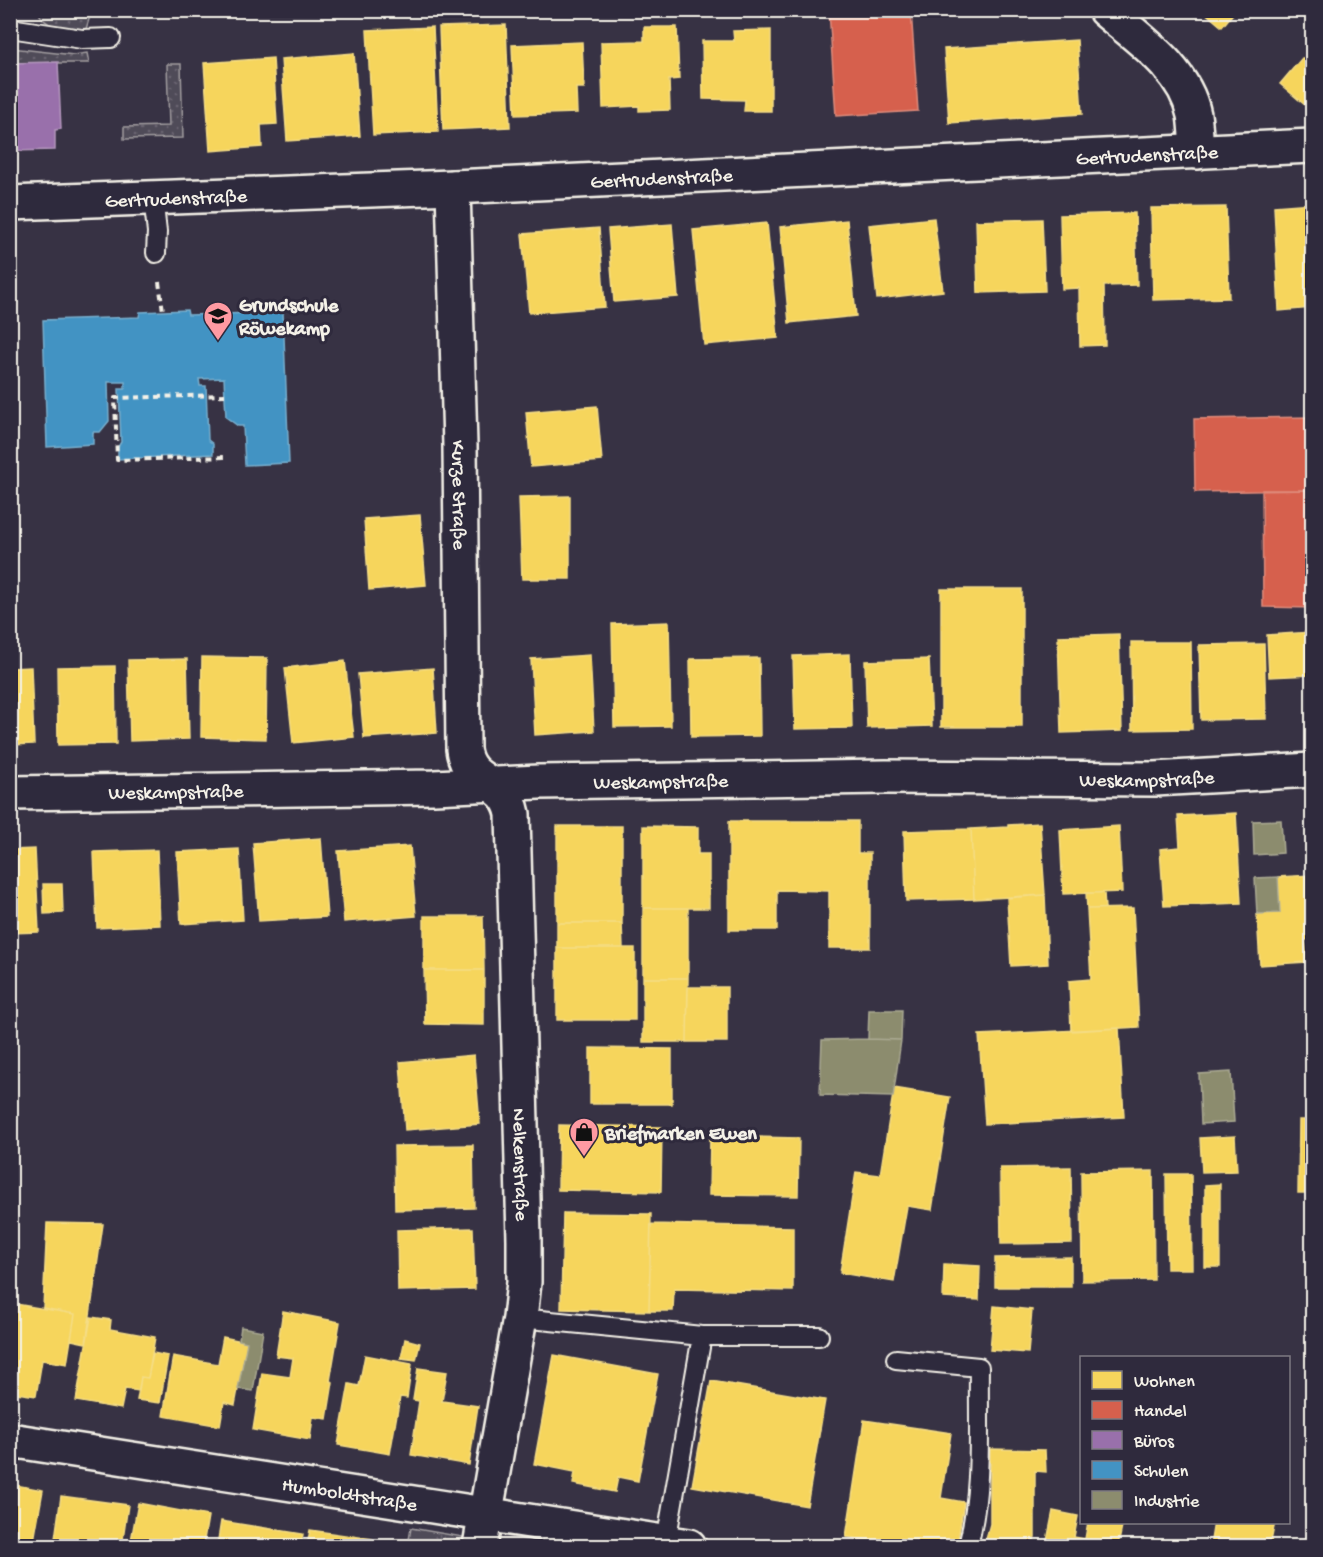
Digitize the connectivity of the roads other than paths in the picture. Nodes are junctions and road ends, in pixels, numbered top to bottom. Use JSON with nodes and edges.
{"nodes":[{"id":1,"x":1105,"y":10,"type":"edge"},
{"id":2,"x":10,"y":28,"type":"edge"},
{"id":3,"x":111,"y":38,"type":"dead end"},
{"id":4,"x":1312,"y":146,"type":"edge"},
{"id":5,"x":1197,"y":152,"type":"junction"},
{"id":6,"x":453,"y":187,"type":"junction"},
{"id":7,"x":153,"y":197,"type":"junction"},
{"id":8,"x":10,"y":203,"type":"edge"},
{"id":9,"x":156,"y":253,"type":"dead end"},
{"id":10,"x":1312,"y":770,"type":"edge"},
{"id":11,"x":495,"y":785,"type":"junction"},
{"id":12,"x":10,"y":793,"type":"edge"},
{"id":13,"x":520,"y":1318,"type":"junction"},
{"id":14,"x":702,"y":1336,"type":"junction"},
{"id":15,"x":819,"y":1336,"type":"dead end"},
{"id":16,"x":896,"y":1359,"type":"dead end"},
{"id":17,"x":10,"y":1440,"type":"edge"},
{"id":18,"x":483,"y":1531,"type":"edge"},
{"id":19,"x":677,"y":1544,"type":"edge"},
{"id":20,"x":968,"y":1546,"type":"edge"}],
"edges":[{"from":1,"to":5,"type":"street"},
{"from":2,"to":3,"type":"lane"},
{"from":4,"to":5,"type":"street","name":"Gertrudenstraße"},
{"from":5,"to":6,"type":"street","name":"Gertrudenstraße"},
{"from":6,"to":7,"type":"street","name":"Gertrudenstraße"},
{"from":6,"to":11,"type":"street","name":"Kurze Straße"},
{"from":7,"to":8,"type":"street","name":"Gertrudenstraße"},
{"from":7,"to":9,"type":"lane"},
{"from":10,"to":11,"type":"street","name":"Weskampstraße"},
{"from":11,"to":12,"type":"street","name":"Weskampstraße"},
{"from":11,"to":13,"type":"street","name":"Nelkenstraße"},
{"from":13,"to":14,"type":"lane"},
{"from":13,"to":18,"type":"street","name":"Nelkenstraße"},
{"from":14,"to":15,"type":"lane"},
{"from":14,"to":19,"type":"lane"},
{"from":16,"to":20,"type":"lane"},
{"from":17,"to":18,"type":"street","name":"Humboldtstraße"},
{"from":18,"to":19,"type":"street","name":"Humboldtstraße"}]}
